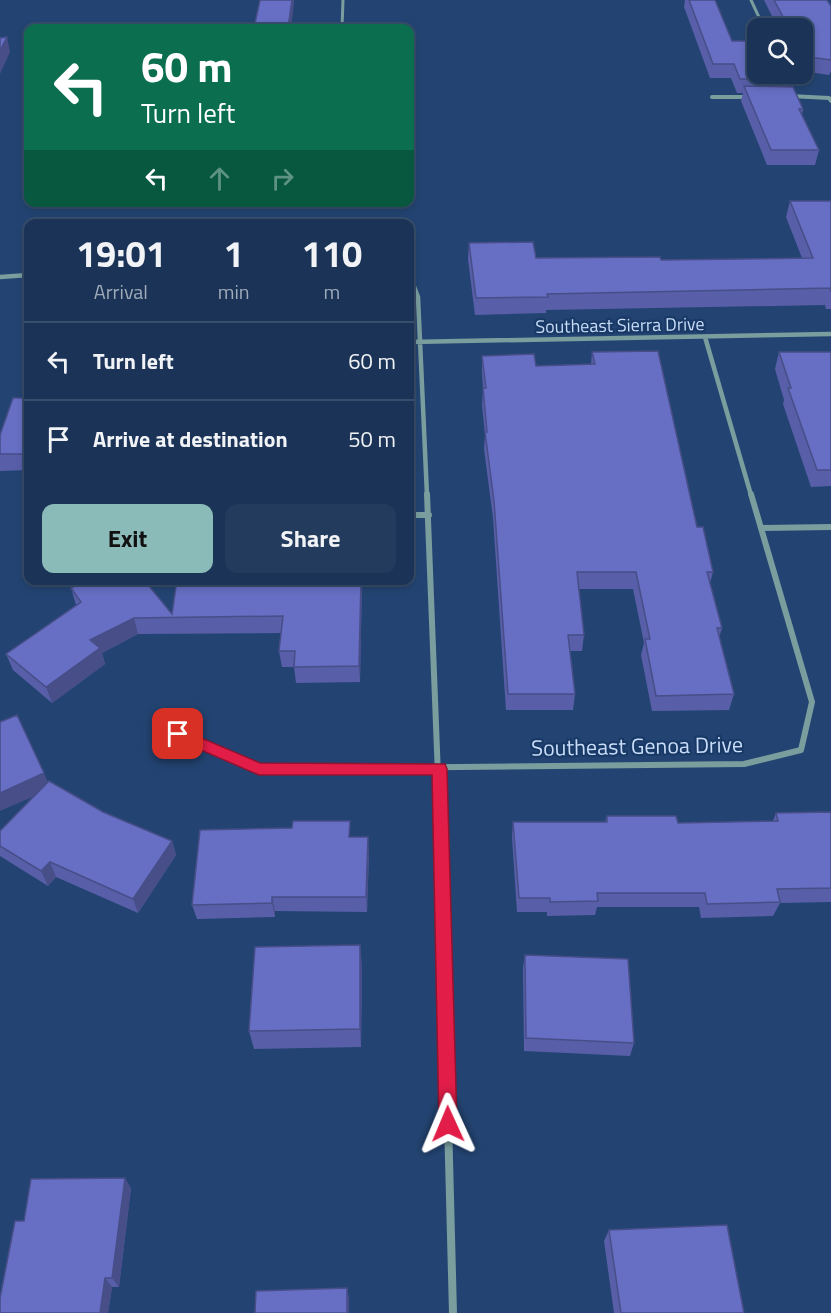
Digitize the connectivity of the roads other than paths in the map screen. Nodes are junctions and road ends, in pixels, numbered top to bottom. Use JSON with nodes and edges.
{"nodes":[{"id":1,"x":343,"y":0,"type":"edge"},
{"id":2,"x":751,"y":0,"type":"edge"},
{"id":3,"x":759,"y":18,"type":"edge"},
{"id":4,"x":342,"y":24,"type":"edge"},
{"id":5,"x":782,"y":96,"type":"edge"},
{"id":6,"x":712,"y":97,"type":"dead end"},
{"id":7,"x":758,"y":97,"type":"edge"},
{"id":8,"x":830,"y":100,"type":"edge"},
{"id":9,"x":24,"y":275,"type":"edge"},
{"id":10,"x":0,"y":277,"type":"edge"},
{"id":11,"x":414,"y":286,"type":"edge"},
{"id":12,"x":831,"y":334,"type":"edge"},
{"id":13,"x":705,"y":337,"type":"junction"},
{"id":14,"x":414,"y":342,"type":"edge"},
{"id":15,"x":420,"y":342,"type":"junction"},
{"id":16,"x":414,"y":515,"type":"edge"},
{"id":17,"x":429,"y":515,"type":"junction"},
{"id":18,"x":831,"y":527,"type":"edge"},
{"id":19,"x":762,"y":528,"type":"junction"},
{"id":20,"x":178,"y":734,"type":"dead end"},
{"id":21,"x":440,"y":769,"type":"junction"},
{"id":22,"x":453,"y":1313,"type":"edge"}],
"edges":[{"from":1,"to":4,"type":"lane"},
{"from":2,"to":3,"type":"lane"},
{"from":5,"to":8,"type":"street"},
{"from":6,"to":7,"type":"street"},
{"from":9,"to":10,"type":"street"},
{"from":11,"to":15,"type":"street"},
{"from":12,"to":13,"type":"street","name":"Southeast Sierra Drive"},
{"from":13,"to":15,"type":"street","name":"Southeast Sierra Drive"},
{"from":13,"to":19,"type":"street","name":"Southeast Genoa Drive"},
{"from":14,"to":15,"type":"street","name":"Southeast Sierra Drive"},
{"from":15,"to":17,"type":"street"},
{"from":16,"to":17,"type":"street"},
{"from":17,"to":21,"type":"street"},
{"from":18,"to":19,"type":"street"},
{"from":19,"to":21,"type":"street","name":"Southeast Genoa Drive"},
{"from":20,"to":21,"type":"street"},
{"from":21,"to":22,"type":"street"}]}
